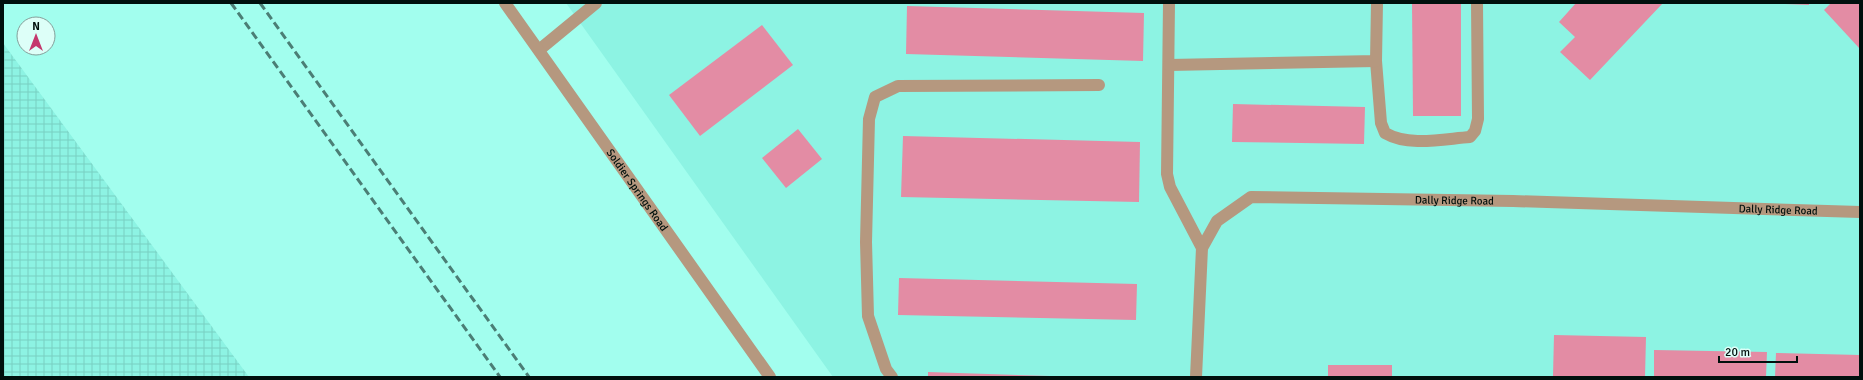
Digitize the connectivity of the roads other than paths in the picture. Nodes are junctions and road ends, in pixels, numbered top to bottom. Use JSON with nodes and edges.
{"nodes":[{"id":1,"x":505,"y":3,"type":"edge"},
{"id":2,"x":596,"y":3,"type":"edge"},
{"id":3,"x":1169,"y":3,"type":"edge"},
{"id":4,"x":1376,"y":3,"type":"edge"},
{"id":5,"x":1477,"y":3,"type":"edge"},
{"id":6,"x":539,"y":50,"type":"junction"},
{"id":7,"x":1376,"y":61,"type":"junction"},
{"id":8,"x":1168,"y":65,"type":"junction"},
{"id":9,"x":1099,"y":85,"type":"dead end"},
{"id":10,"x":1860,"y":212,"type":"edge"},
{"id":11,"x":1202,"y":248,"type":"junction"},
{"id":12,"x":770,"y":377,"type":"edge"},
{"id":13,"x":892,"y":377,"type":"edge"},
{"id":14,"x":1196,"y":377,"type":"edge"}],
"edges":[{"from":1,"to":6,"type":"street","name":"Soldier Springs Road"},
{"from":2,"to":6,"type":"street"},
{"from":3,"to":8,"type":"street"},
{"from":4,"to":7,"type":"street"},
{"from":5,"to":7,"type":"street"},
{"from":6,"to":12,"type":"street","name":"Soldier Springs Road"},
{"from":7,"to":8,"type":"street"},
{"from":8,"to":11,"type":"street"},
{"from":9,"to":13,"type":"street"},
{"from":10,"to":11,"type":"street","name":"Dally Ridge Road"},
{"from":11,"to":14,"type":"street","name":"Dally Ridge Road"}]}
